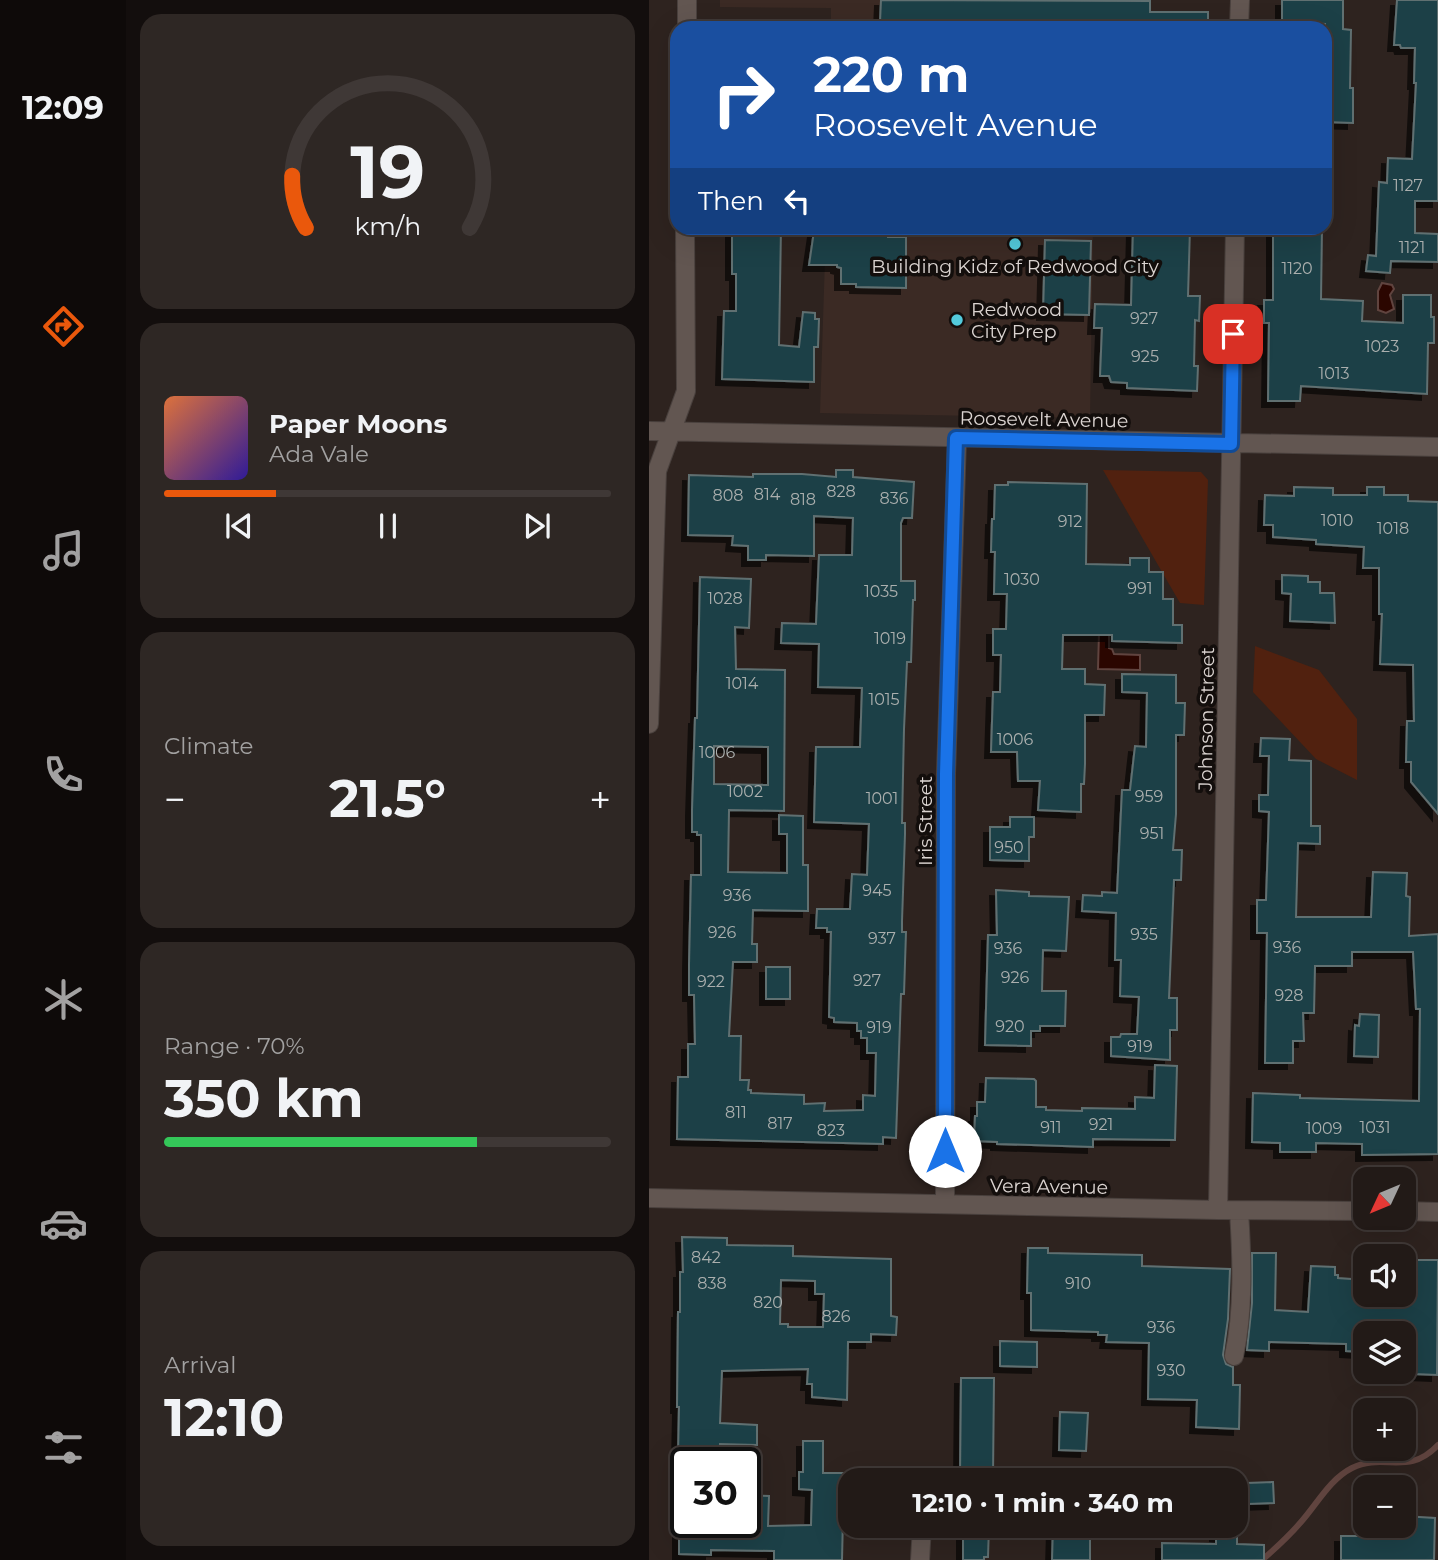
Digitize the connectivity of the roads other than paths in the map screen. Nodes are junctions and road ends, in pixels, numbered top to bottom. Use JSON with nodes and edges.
{"nodes":[{"id":1,"x":687,"y":0,"type":"edge"},
{"id":2,"x":1240,"y":0,"type":"edge"},
{"id":3,"x":687,"y":21,"type":"edge"},
{"id":4,"x":1239,"y":21,"type":"edge"},
{"id":5,"x":685,"y":235,"type":"edge"},
{"id":6,"x":1235,"y":235,"type":"edge"},
{"id":7,"x":649,"y":431,"type":"edge"},
{"id":8,"x":670,"y":432,"type":"junction"},
{"id":9,"x":956,"y":438,"type":"junction"},
{"id":10,"x":1231,"y":444,"type":"junction"},
{"id":11,"x":1438,"y":446,"type":"edge"},
{"id":12,"x":649,"y":724,"type":"edge"},
{"id":13,"x":649,"y":1198,"type":"edge"},
{"id":14,"x":945,"y":1204,"type":"junction"},
{"id":15,"x":1218,"y":1210,"type":"junction"},
{"id":16,"x":1239,"y":1211,"type":"junction"},
{"id":17,"x":1353,"y":1211,"type":"edge"},
{"id":18,"x":1416,"y":1212,"type":"edge"},
{"id":19,"x":1438,"y":1212,"type":"edge"},
{"id":20,"x":1234,"y":1356,"type":"dead end"},
{"id":21,"x":922,"y":1538,"type":"edge"},
{"id":22,"x":920,"y":1560,"type":"edge"}],
"edges":[{"from":1,"to":3,"type":"street"},
{"from":2,"to":4,"type":"street"},
{"from":5,"to":8,"type":"street"},
{"from":6,"to":10,"type":"street","name":"Johnson Street"},
{"from":7,"to":8,"type":"street","name":"Roosevelt Avenue"},
{"from":8,"to":9,"type":"street","name":"Roosevelt Avenue"},
{"from":8,"to":12,"type":"street"},
{"from":9,"to":10,"type":"street","name":"Roosevelt Avenue"},
{"from":9,"to":14,"type":"street","name":"Iris Street"},
{"from":10,"to":11,"type":"street","name":"Roosevelt Avenue"},
{"from":10,"to":15,"type":"street","name":"Johnson Street"},
{"from":13,"to":14,"type":"street","name":"Vera Avenue"},
{"from":14,"to":15,"type":"street","name":"Vera Avenue"},
{"from":15,"to":16,"type":"street","name":"Vera Avenue"},
{"from":16,"to":17,"type":"street","name":"Vera Avenue"},
{"from":16,"to":20,"type":"street"},
{"from":18,"to":19,"type":"street"},
{"from":21,"to":22,"type":"street"}]}
